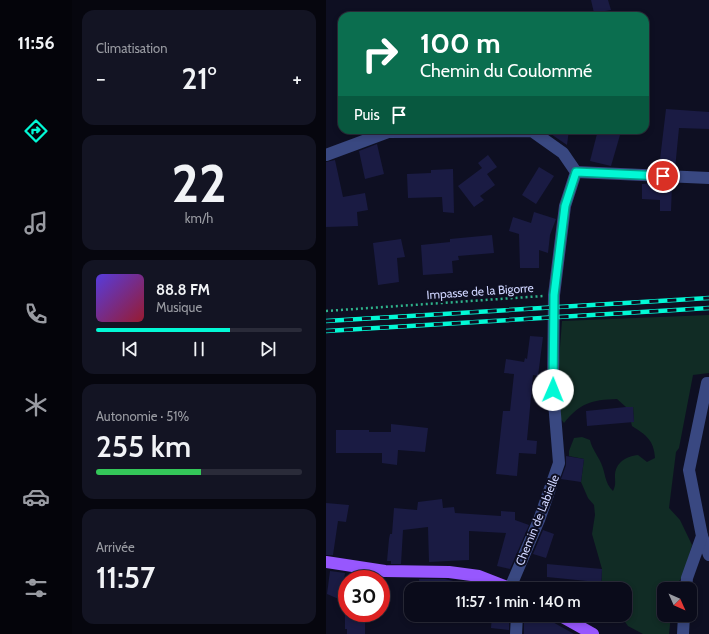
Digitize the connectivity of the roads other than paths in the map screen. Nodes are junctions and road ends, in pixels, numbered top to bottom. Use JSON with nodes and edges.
{"nodes":[{"id":1,"x":383,"y":134,"type":"edge"},
{"id":2,"x":536,"y":134,"type":"edge"},
{"id":3,"x":326,"y":155,"type":"edge"},
{"id":4,"x":576,"y":172,"type":"junction"},
{"id":5,"x":709,"y":178,"type":"edge"},
{"id":6,"x":709,"y":383,"type":"edge"},
{"id":7,"x":702,"y":536,"type":"junction"},
{"id":8,"x":709,"y":555,"type":"edge"},
{"id":9,"x":326,"y":562,"type":"edge"},
{"id":10,"x":495,"y":582,"type":"edge"},
{"id":11,"x":513,"y":582,"type":"edge"},
{"id":12,"x":687,"y":582,"type":"edge"},
{"id":13,"x":517,"y":622,"type":"edge"},
{"id":14,"x":571,"y":622,"type":"edge"},
{"id":15,"x":684,"y":622,"type":"edge"},
{"id":16,"x":516,"y":634,"type":"edge"},
{"id":17,"x":592,"y":634,"type":"edge"},
{"id":18,"x":683,"y":634,"type":"edge"}],
"edges":[{"from":1,"to":3,"type":"street"},
{"from":2,"to":4,"type":"street"},
{"from":4,"to":5,"type":"street"},
{"from":4,"to":11,"type":"street","name":"Chemin de Labielle"},
{"from":6,"to":7,"type":"street"},
{"from":7,"to":8,"type":"street"},
{"from":7,"to":12,"type":"street"},
{"from":9,"to":10,"type":"main road"},
{"from":13,"to":16,"type":"street"},
{"from":14,"to":17,"type":"main road"},
{"from":15,"to":18,"type":"street"}]}
